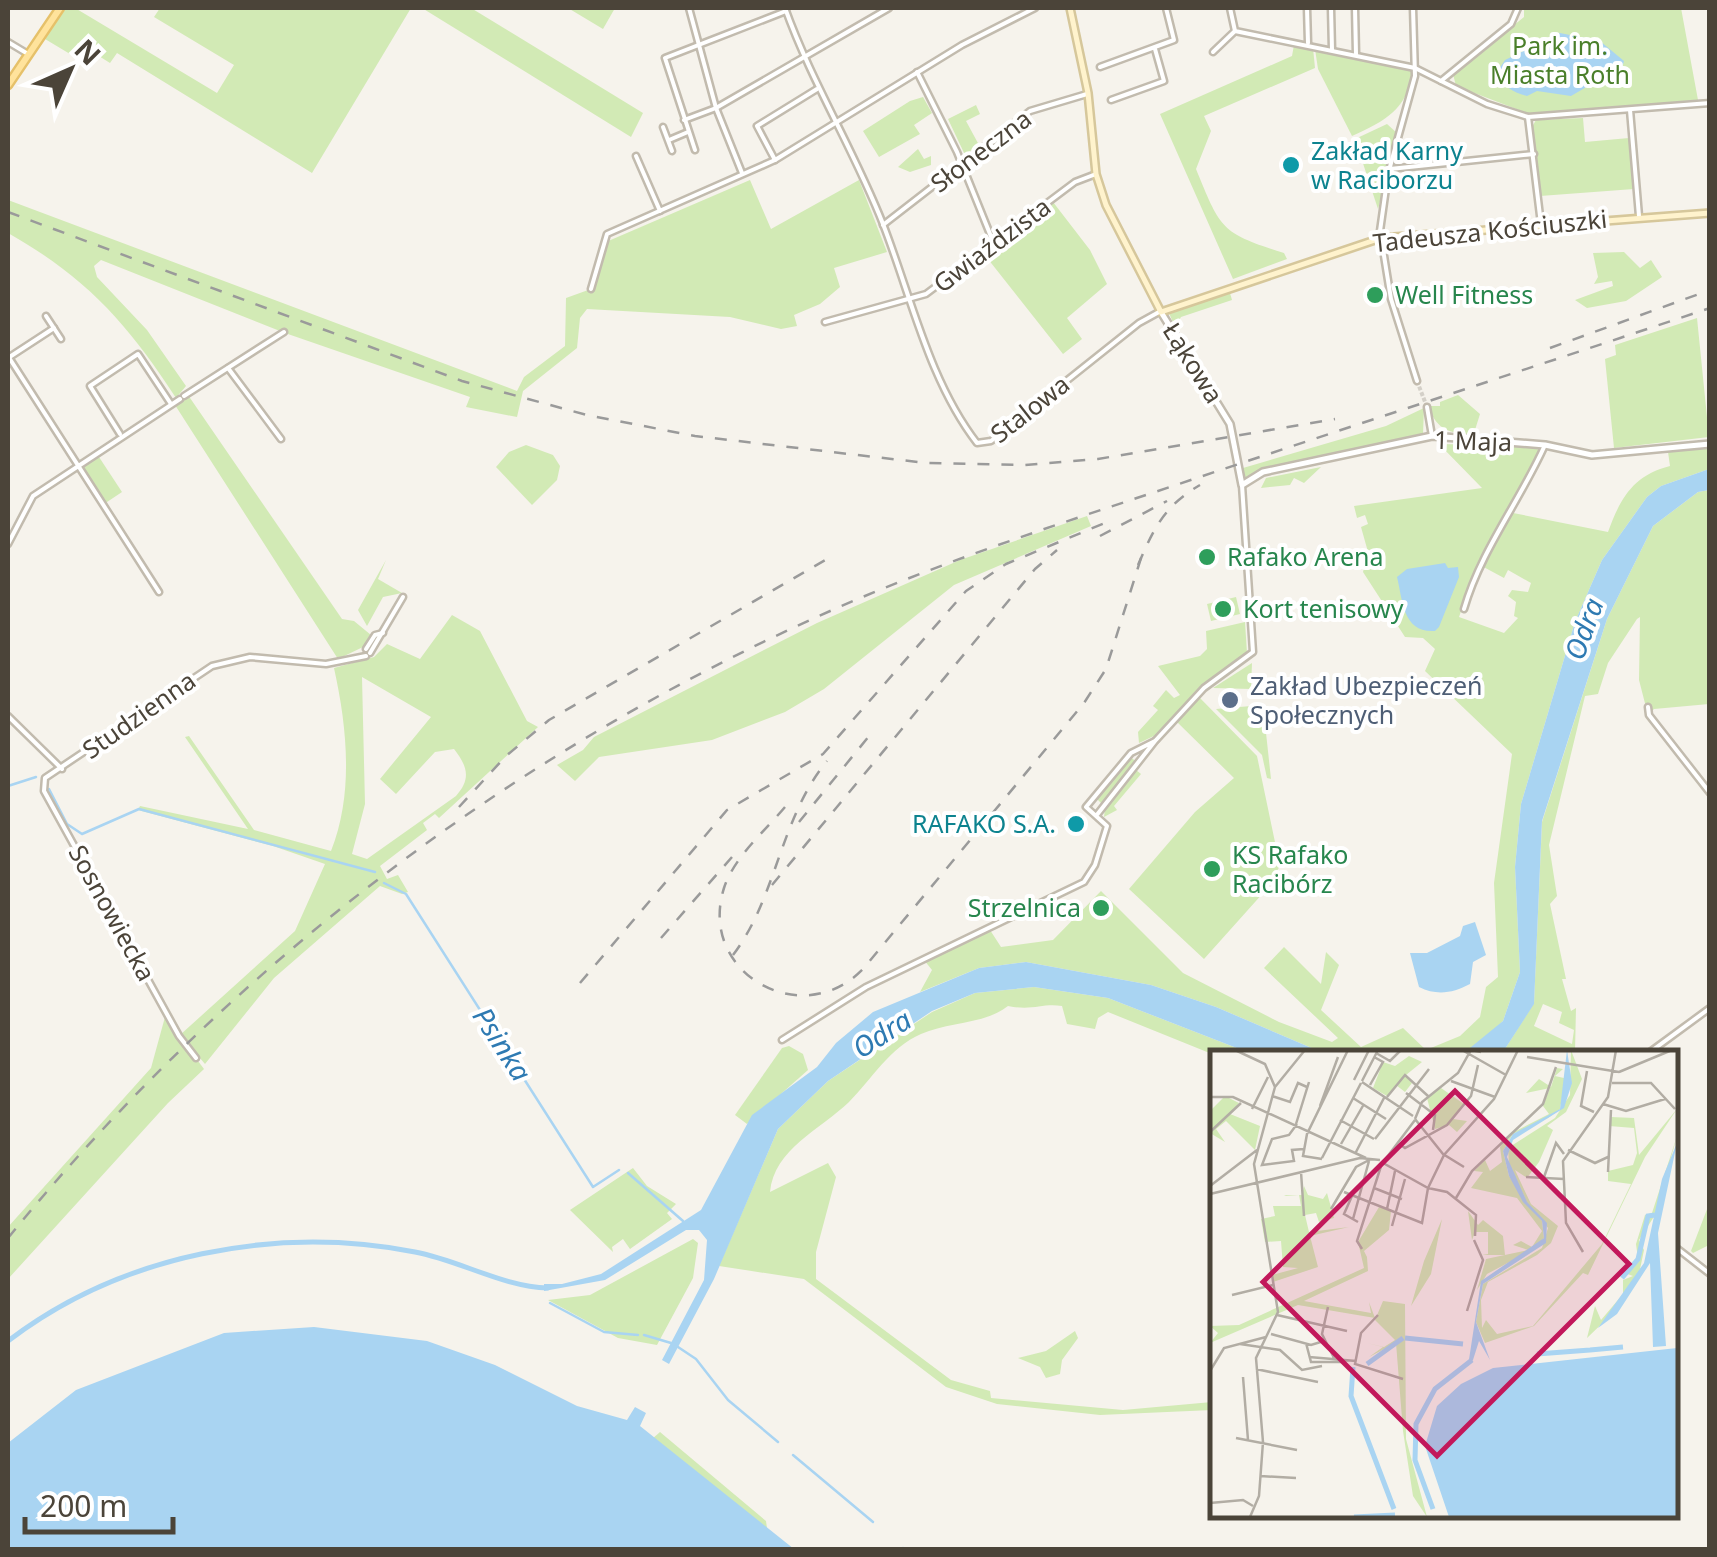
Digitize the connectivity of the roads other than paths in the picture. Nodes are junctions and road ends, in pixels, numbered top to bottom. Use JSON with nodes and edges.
{"nodes":[{"id":1,"x":60,"y":8,"type":"edge"},
{"id":2,"x":689,"y":8,"type":"edge"},
{"id":3,"x":890,"y":8,"type":"edge"},
{"id":4,"x":1035,"y":8,"type":"edge"},
{"id":5,"x":1166,"y":8,"type":"edge"},
{"id":6,"x":1230,"y":8,"type":"edge"},
{"id":7,"x":1307,"y":8,"type":"edge"},
{"id":8,"x":1331,"y":8,"type":"edge"},
{"id":9,"x":1355,"y":8,"type":"edge"},
{"id":10,"x":1414,"y":8,"type":"edge"},
{"id":11,"x":1518,"y":8,"type":"edge"},
{"id":12,"x":785,"y":9,"type":"edge"},
{"id":13,"x":1071,"y":9,"type":"edge"},
{"id":14,"x":1235,"y":31,"type":"junction"},
{"id":15,"x":8,"y":42,"type":"edge"},
{"id":16,"x":1308,"y":45,"type":"junction"},
{"id":17,"x":696,"y":46,"type":"junction"},
{"id":18,"x":1154,"y":48,"type":"junction"},
{"id":19,"x":1332,"y":50,"type":"junction"},
{"id":20,"x":1213,"y":52,"type":"dead end"},
{"id":21,"x":28,"y":54,"type":"junction"},
{"id":22,"x":1356,"y":54,"type":"junction"},
{"id":23,"x":804,"y":60,"type":"junction"},
{"id":24,"x":1100,"y":67,"type":"dead end"},
{"id":25,"x":1415,"y":68,"type":"junction"},
{"id":26,"x":917,"y":72,"type":"junction"},
{"id":27,"x":1441,"y":81,"type":"junction"},
{"id":28,"x":8,"y":85,"type":"edge"},
{"id":29,"x":817,"y":89,"type":"junction"},
{"id":30,"x":1088,"y":93,"type":"junction"},
{"id":31,"x":1111,"y":100,"type":"dead end"},
{"id":32,"x":1710,"y":103,"type":"edge"},
{"id":33,"x":716,"y":108,"type":"junction"},
{"id":34,"x":1630,"y":110,"type":"junction"},
{"id":35,"x":1528,"y":117,"type":"junction"},
{"id":36,"x":684,"y":120,"type":"junction"},
{"id":37,"x":836,"y":122,"type":"junction"},
{"id":38,"x":663,"y":127,"type":"dead end"},
{"id":39,"x":688,"y":132,"type":"junction"},
{"id":40,"x":668,"y":140,"type":"junction"},
{"id":41,"x":695,"y":150,"type":"dead end"},
{"id":42,"x":672,"y":152,"type":"dead end"},
{"id":43,"x":1534,"y":154,"type":"junction"},
{"id":44,"x":636,"y":156,"type":"dead end"},
{"id":45,"x":774,"y":160,"type":"junction"},
{"id":46,"x":962,"y":165,"type":"junction"},
{"id":47,"x":1390,"y":169,"type":"junction"},
{"id":48,"x":1096,"y":174,"type":"junction"},
{"id":49,"x":743,"y":175,"type":"junction"},
{"id":50,"x":660,"y":211,"type":"junction"},
{"id":51,"x":1710,"y":213,"type":"edge"},
{"id":52,"x":1639,"y":216,"type":"junction"},
{"id":53,"x":1541,"y":224,"type":"junction"},
{"id":54,"x":883,"y":225,"type":"junction"},
{"id":55,"x":1381,"y":238,"type":"junction"},
{"id":56,"x":994,"y":244,"type":"junction"},
{"id":57,"x":591,"y":289,"type":"dead end"},
{"id":58,"x":911,"y":301,"type":"junction"},
{"id":59,"x":1161,"y":312,"type":"junction"},
{"id":60,"x":46,"y":316,"type":"dead end"},
{"id":61,"x":825,"y":322,"type":"dead end"},
{"id":62,"x":54,"y":328,"type":"junction"},
{"id":63,"x":284,"y":332,"type":"dead end"},
{"id":64,"x":60,"y":339,"type":"dead end"},
{"id":65,"x":8,"y":357,"type":"edge"},
{"id":66,"x":228,"y":368,"type":"junction"},
{"id":67,"x":1417,"y":381,"type":"tunnel mouth"},
{"id":68,"x":171,"y":404,"type":"junction"},
{"id":69,"x":1427,"y":407,"type":"tunnel mouth"},
{"id":70,"x":122,"y":436,"type":"junction"},
{"id":71,"x":1432,"y":436,"type":"junction"},
{"id":72,"x":281,"y":440,"type":"dead end"},
{"id":73,"x":1545,"y":444,"type":"junction"},
{"id":74,"x":1710,"y":444,"type":"edge"},
{"id":75,"x":77,"y":465,"type":"junction"},
{"id":76,"x":1242,"y":485,"type":"junction"},
{"id":77,"x":10,"y":534,"type":"edge"},
{"id":78,"x":8,"y":544,"type":"edge"},
{"id":79,"x":159,"y":592,"type":"dead end"},
{"id":80,"x":404,"y":597,"type":"dead end"},
{"id":81,"x":1464,"y":609,"type":"dead end"},
{"id":82,"x":1648,"y":707,"type":"dead end"},
{"id":83,"x":8,"y":718,"type":"edge"},
{"id":84,"x":1156,"y":741,"type":"junction"},
{"id":85,"x":1140,"y":749,"type":"junction"},
{"id":86,"x":1131,"y":754,"type":"junction"},
{"id":87,"x":1143,"y":758,"type":"junction"},
{"id":88,"x":62,"y":770,"type":"junction"},
{"id":89,"x":45,"y":778,"type":"joint"},
{"id":90,"x":1710,"y":793,"type":"edge"},
{"id":91,"x":1096,"y":816,"type":"junction"},
{"id":92,"x":1710,"y":1008,"type":"edge"},
{"id":93,"x":782,"y":1040,"type":"dead end"},
{"id":94,"x":1654,"y":1050,"type":"edge"},
{"id":95,"x":196,"y":1058,"type":"dead end"},
{"id":96,"x":1677,"y":1248,"type":"edge"},
{"id":97,"x":1710,"y":1274,"type":"edge"}],
"edges":[{"from":1,"to":21,"type":"main road"},
{"from":2,"to":17,"type":"street"},
{"from":3,"to":23,"type":"street"},
{"from":4,"to":26,"type":"street"},
{"from":5,"to":18,"type":"street"},
{"from":6,"to":14,"type":"street"},
{"from":7,"to":16,"type":"street"},
{"from":8,"to":19,"type":"street"},
{"from":9,"to":22,"type":"street"},
{"from":10,"to":25,"type":"street"},
{"from":11,"to":27,"type":"street"},
{"from":12,"to":17,"type":"street"},
{"from":12,"to":23,"type":"street"},
{"from":13,"to":30,"type":"main road","name":"Łąkowa"},
{"from":14,"to":16,"type":"street"},
{"from":14,"to":20,"type":"street"},
{"from":15,"to":21,"type":"street"},
{"from":16,"to":19,"type":"street"},
{"from":17,"to":33,"type":"street"},
{"from":17,"to":36,"type":"street"},
{"from":18,"to":24,"type":"street"},
{"from":18,"to":31,"type":"street"},
{"from":19,"to":22,"type":"street"},
{"from":21,"to":28,"type":"main road"},
{"from":22,"to":25,"type":"street"},
{"from":23,"to":29,"type":"street"},
{"from":23,"to":33,"type":"street"},
{"from":25,"to":27,"type":"street"},
{"from":25,"to":47,"type":"street"},
{"from":26,"to":37,"type":"street"},
{"from":26,"to":46,"type":"street"},
{"from":27,"to":35,"type":"street"},
{"from":29,"to":37,"type":"street"},
{"from":29,"to":45,"type":"street"},
{"from":30,"to":46,"type":"street","name":"Słoneczna"},
{"from":30,"to":48,"type":"main road","name":"Łąkowa"},
{"from":32,"to":34,"type":"street"},
{"from":33,"to":36,"type":"street"},
{"from":33,"to":49,"type":"street"},
{"from":34,"to":35,"type":"street"},
{"from":34,"to":52,"type":"street"},
{"from":35,"to":43,"type":"street"},
{"from":36,"to":39,"type":"street"},
{"from":37,"to":45,"type":"street"},
{"from":37,"to":54,"type":"street"},
{"from":38,"to":40,"type":"street"},
{"from":39,"to":40,"type":"street"},
{"from":39,"to":41,"type":"street"},
{"from":40,"to":42,"type":"street"},
{"from":43,"to":47,"type":"street"},
{"from":43,"to":53,"type":"street"},
{"from":44,"to":50,"type":"street"},
{"from":45,"to":49,"type":"street"},
{"from":46,"to":54,"type":"street","name":"Słoneczna"},
{"from":46,"to":56,"type":"street"},
{"from":47,"to":55,"type":"street"},
{"from":48,"to":56,"type":"street","name":"Gwiaździsta"},
{"from":48,"to":59,"type":"main road","name":"Łąkowa"},
{"from":49,"to":50,"type":"street"},
{"from":50,"to":57,"type":"street"},
{"from":51,"to":52,"type":"main road","name":"Tadeusza Kościuszki"},
{"from":52,"to":53,"type":"main road","name":"Tadeusza Kościuszki"},
{"from":53,"to":55,"type":"main road","name":"Tadeusza Kościuszki"},
{"from":54,"to":58,"type":"street"},
{"from":55,"to":59,"type":"main road","name":"Tadeusza Kościuszki"},
{"from":55,"to":67,"type":"street"},
{"from":56,"to":58,"type":"street","name":"Gwiaździsta"},
{"from":58,"to":59,"type":"street","name":"Stalowa"},
{"from":58,"to":61,"type":"street","name":"Gwiaździsta"},
{"from":59,"to":76,"type":"street","name":"Łąkowa"},
{"from":60,"to":62,"type":"street"},
{"from":62,"to":64,"type":"street"},
{"from":62,"to":65,"type":"street"},
{"from":63,"to":66,"type":"street"},
{"from":65,"to":75,"type":"street"},
{"from":66,"to":68,"type":"street"},
{"from":66,"to":72,"type":"street"},
{"from":68,"to":70,"type":"street"},
{"from":68,"to":70,"type":"street"},
{"from":69,"to":71,"type":"street"},
{"from":70,"to":75,"type":"street"},
{"from":71,"to":73,"type":"street","name":"1 Maja"},
{"from":71,"to":76,"type":"street","name":"1 Maja"},
{"from":73,"to":74,"type":"street","name":"1 Maja"},
{"from":73,"to":81,"type":"street"},
{"from":75,"to":77,"type":"street"},
{"from":75,"to":79,"type":"street"},
{"from":76,"to":84,"type":"street","name":"Łąkowa"},
{"from":77,"to":78,"type":"street"},
{"from":80,"to":88,"type":"street","name":"Studzienna"},
{"from":82,"to":90,"type":"street"},
{"from":83,"to":88,"type":"street"},
{"from":84,"to":85,"type":"street","name":"Łąkowa"},
{"from":84,"to":87,"type":"street","name":"Łąkowa"},
{"from":85,"to":86,"type":"street","name":"Łąkowa"},
{"from":85,"to":87,"type":"street"},
{"from":86,"to":87,"type":"street"},
{"from":86,"to":91,"type":"street","name":"Łąkowa"},
{"from":87,"to":91,"type":"street","name":"Łąkowa"},
{"from":88,"to":89,"type":"street","name":"Studzienna"},
{"from":89,"to":95,"type":"street","name":"Sosnowiecka"},
{"from":91,"to":93,"type":"street","name":"Łąkowa"},
{"from":92,"to":94,"type":"street"},
{"from":96,"to":97,"type":"street"}]}
